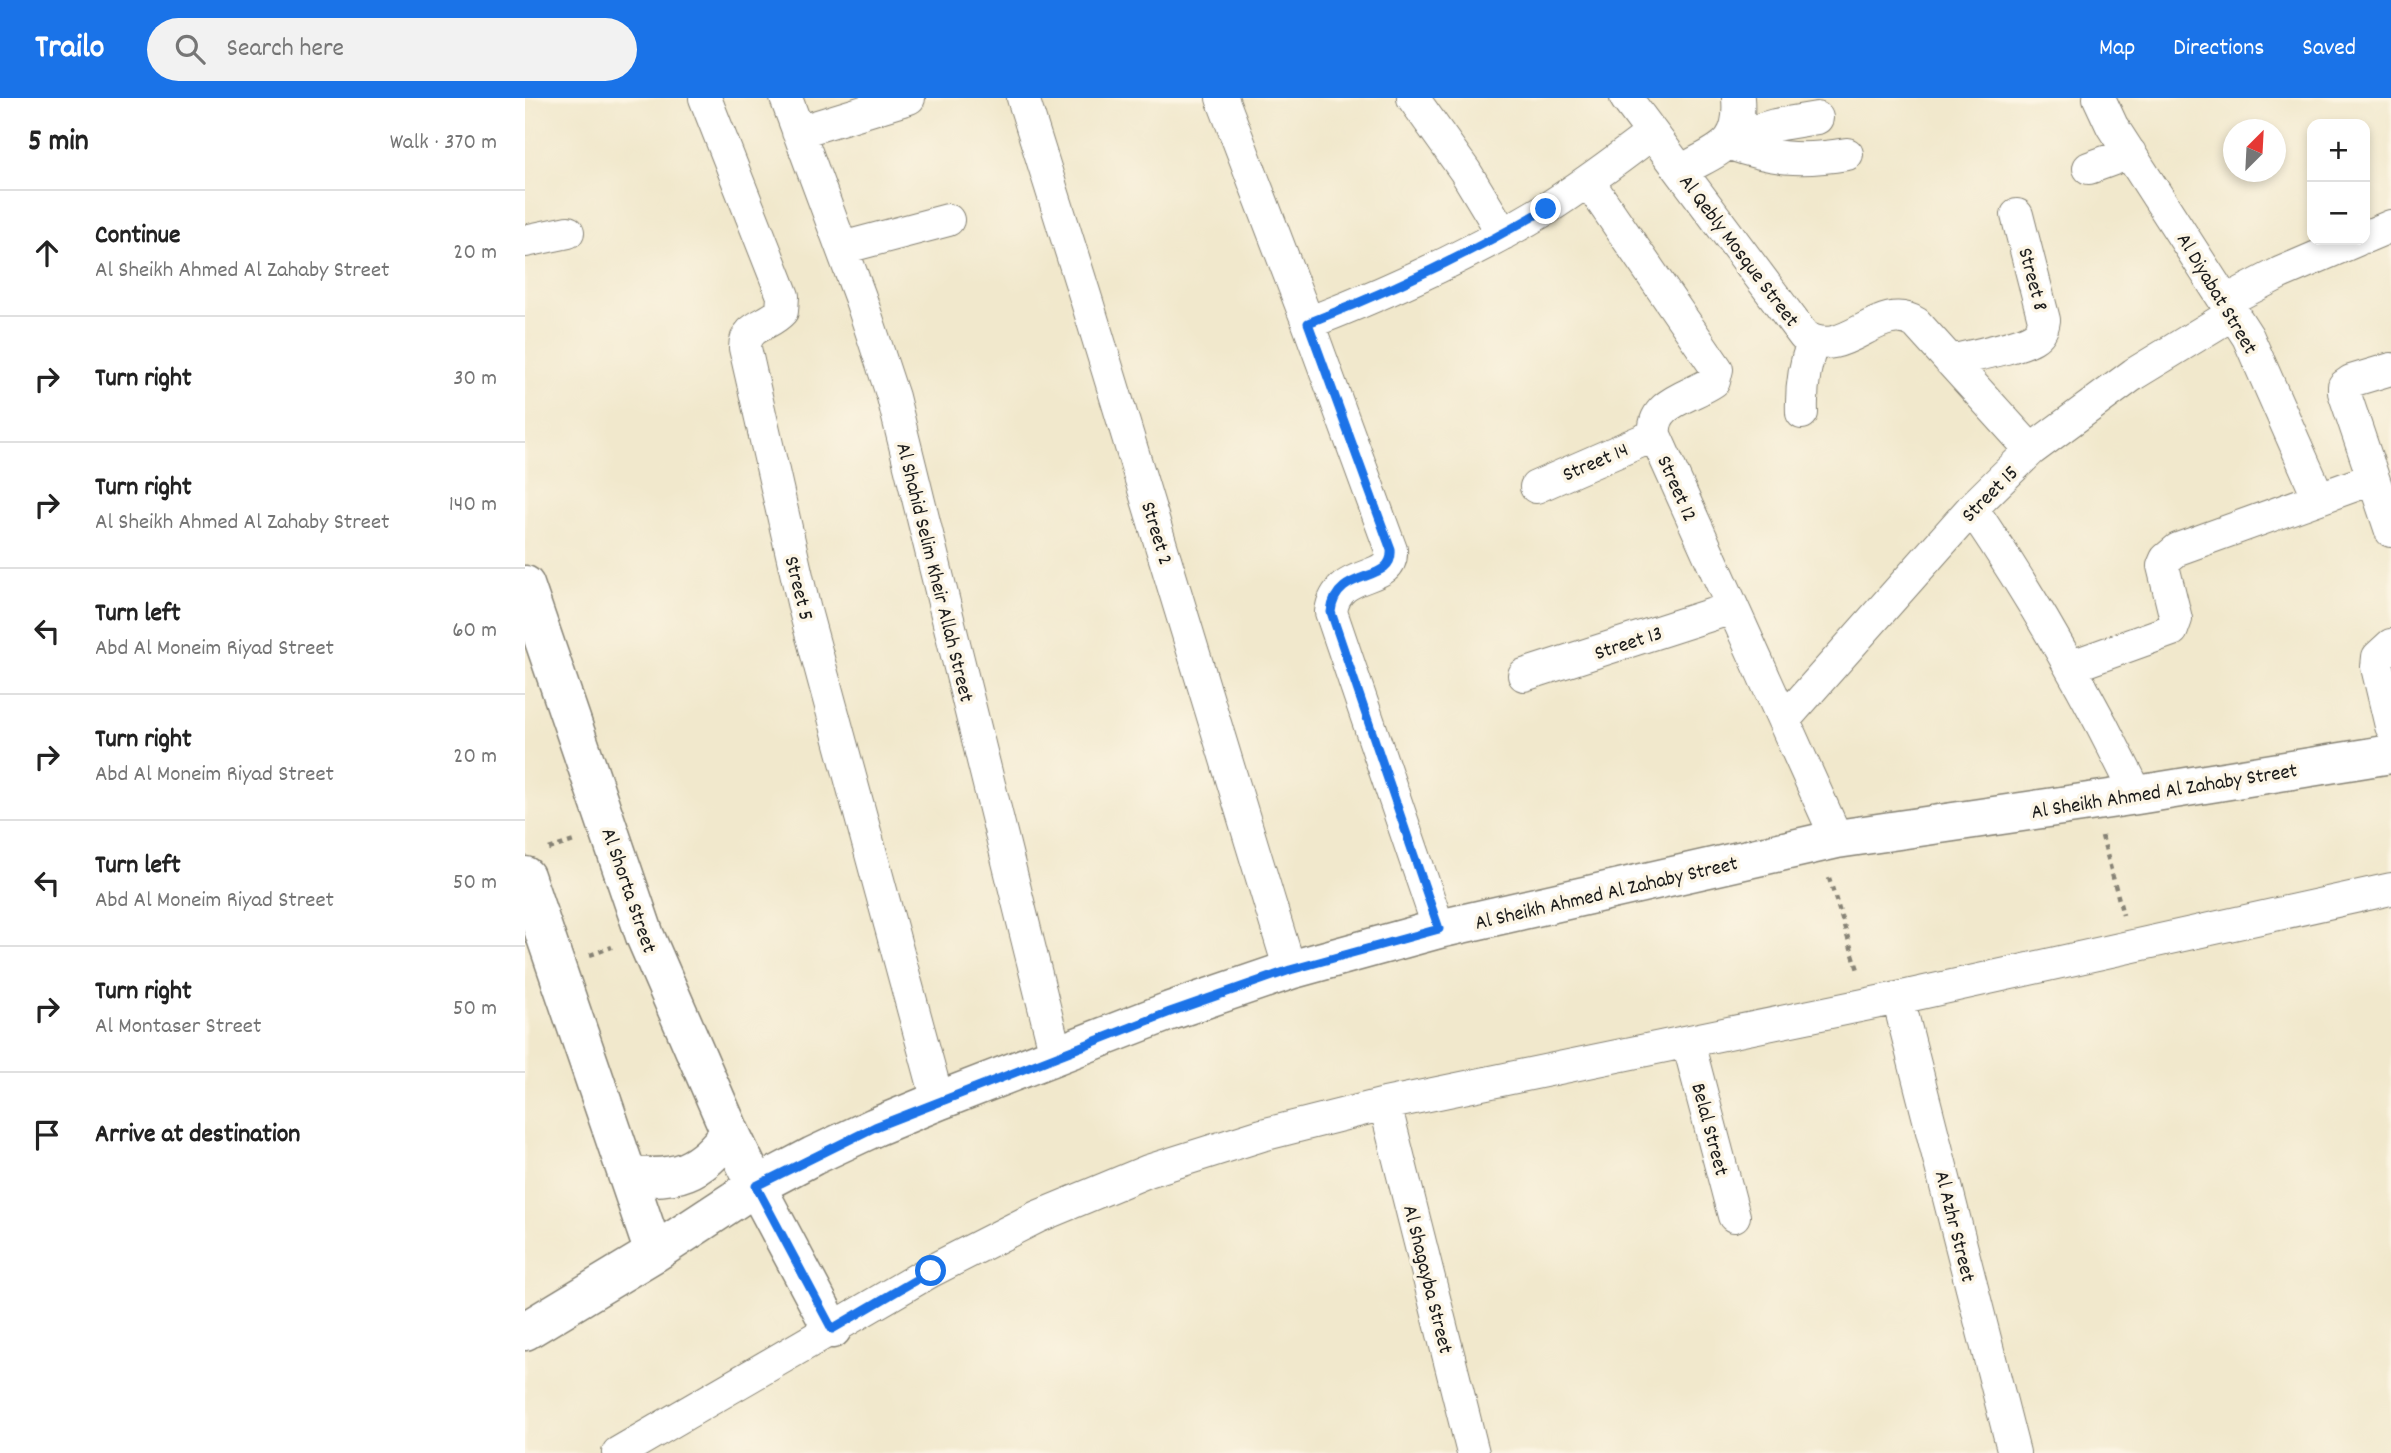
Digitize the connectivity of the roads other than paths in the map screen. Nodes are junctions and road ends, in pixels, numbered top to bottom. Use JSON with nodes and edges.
{"nodes":[{"id":1,"x":705,"y":98,"type":"edge"},
{"id":2,"x":786,"y":98,"type":"edge"},
{"id":3,"x":908,"y":98,"type":"edge"},
{"id":4,"x":1023,"y":98,"type":"edge"},
{"id":5,"x":1222,"y":98,"type":"edge"},
{"id":6,"x":1413,"y":98,"type":"edge"},
{"id":7,"x":1626,"y":98,"type":"edge"},
{"id":8,"x":1738,"y":98,"type":"edge"},
{"id":9,"x":2099,"y":98,"type":"edge"},
{"id":10,"x":1817,"y":118,"type":"dead end"},
{"id":11,"x":798,"y":132,"type":"junction"},
{"id":12,"x":1651,"y":134,"type":"junction"},
{"id":13,"x":1730,"y":140,"type":"junction"},
{"id":14,"x":1847,"y":153,"type":"dead end"},
{"id":15,"x":2130,"y":153,"type":"junction"},
{"id":16,"x":2089,"y":168,"type":"dead end"},
{"id":17,"x":1681,"y":171,"type":"junction"},
{"id":18,"x":1588,"y":181,"type":"junction"},
{"id":19,"x":2017,"y":215,"type":"dead end"},
{"id":20,"x":948,"y":220,"type":"dead end"},
{"id":21,"x":2391,"y":226,"type":"edge"},
{"id":22,"x":568,"y":232,"type":"dead end"},
{"id":23,"x":1503,"y":234,"type":"junction"},
{"id":24,"x":2370,"y":235,"type":"edge"},
{"id":25,"x":525,"y":241,"type":"edge"},
{"id":26,"x":2345,"y":245,"type":"edge"},
{"id":27,"x":842,"y":247,"type":"junction"},
{"id":28,"x":2230,"y":307,"type":"junction"},
{"id":29,"x":1308,"y":323,"type":"junction"},
{"id":30,"x":1813,"y":342,"type":"junction"},
{"id":31,"x":1950,"y":361,"type":"junction"},
{"id":32,"x":2391,"y":369,"type":"edge"},
{"id":33,"x":1802,"y":413,"type":"dead end"},
{"id":34,"x":1655,"y":435,"type":"junction"},
{"id":35,"x":2031,"y":450,"type":"junction"},
{"id":36,"x":2372,"y":479,"type":"junction"},
{"id":37,"x":1535,"y":487,"type":"dead end"},
{"id":38,"x":2319,"y":498,"type":"junction"},
{"id":39,"x":1972,"y":508,"type":"junction"},
{"id":40,"x":2391,"y":531,"type":"edge"},
{"id":41,"x":525,"y":585,"type":"edge"},
{"id":42,"x":1732,"y":608,"type":"junction"},
{"id":43,"x":2391,"y":645,"type":"edge"},
{"id":44,"x":2072,"y":666,"type":"junction"},
{"id":45,"x":1524,"y":675,"type":"dead end"},
{"id":46,"x":1784,"y":720,"type":"junction"},
{"id":47,"x":2391,"y":726,"type":"edge"},
{"id":48,"x":2391,"y":754,"type":"edge"},
{"id":49,"x":2137,"y":795,"type":"junction"},
{"id":50,"x":1828,"y":841,"type":"junction"},
{"id":51,"x":531,"y":865,"type":"edge"},
{"id":52,"x":2391,"y":889,"type":"edge"},
{"id":53,"x":1439,"y":929,"type":"junction"},
{"id":54,"x":1290,"y":970,"type":"junction"},
{"id":55,"x":1883,"y":1001,"type":"junction"},
{"id":56,"x":1688,"y":1042,"type":"junction"},
{"id":57,"x":1056,"y":1055,"type":"junction"},
{"id":58,"x":938,"y":1101,"type":"junction"},
{"id":59,"x":1385,"y":1104,"type":"junction"},
{"id":60,"x":730,"y":1132,"type":"junction"},
{"id":61,"x":627,"y":1175,"type":"junction"},
{"id":62,"x":756,"y":1186,"type":"junction"},
{"id":63,"x":1734,"y":1216,"type":"dead end"},
{"id":64,"x":654,"y":1252,"type":"junction"},
{"id":65,"x":832,"y":1329,"type":"junction"},
{"id":66,"x":525,"y":1331,"type":"edge"},
{"id":67,"x":618,"y":1453,"type":"edge"},
{"id":68,"x":1473,"y":1453,"type":"edge"},
{"id":69,"x":2014,"y":1453,"type":"edge"}],
"edges":[{"from":1,"to":58,"type":"street","name":"Street 5"},
{"from":2,"to":11,"type":"street","name":"Al Shahid Selim Kheir Allah Street"},
{"from":3,"to":11,"type":"street"},
{"from":4,"to":54,"type":"street","name":"Street 2"},
{"from":5,"to":29,"type":"street"},
{"from":6,"to":23,"type":"street"},
{"from":7,"to":12,"type":"street","name":"Al Qebly Mosque Street"},
{"from":8,"to":13,"type":"street"},
{"from":9,"to":15,"type":"street","name":"Al Diyabat Street"},
{"from":10,"to":13,"type":"street"},
{"from":11,"to":27,"type":"street","name":"Al Shahid Selim Kheir Allah Street"},
{"from":12,"to":17,"type":"street","name":"Al Qebly Mosque Street"},
{"from":12,"to":18,"type":"street"},
{"from":13,"to":14,"type":"street"},
{"from":13,"to":17,"type":"street"},
{"from":15,"to":16,"type":"street"},
{"from":15,"to":28,"type":"street","name":"Al Diyabat Street"},
{"from":17,"to":30,"type":"street","name":"Al Qebly Mosque Street"},
{"from":18,"to":23,"type":"street"},
{"from":18,"to":34,"type":"street","name":"Street 12"},
{"from":19,"to":31,"type":"street","name":"Street 8"},
{"from":20,"to":27,"type":"street"},
{"from":21,"to":24,"type":"street"},
{"from":22,"to":25,"type":"street"},
{"from":23,"to":29,"type":"street"},
{"from":26,"to":28,"type":"street","name":"Street 15"},
{"from":27,"to":57,"type":"street","name":"Al Shahid Selim Kheir Allah Street"},
{"from":28,"to":35,"type":"street","name":"Street 15"},
{"from":28,"to":38,"type":"street","name":"Al Diyabat Street"},
{"from":29,"to":53,"type":"street"},
{"from":30,"to":31,"type":"street","name":"Al Qebly Mosque Street"},
{"from":30,"to":33,"type":"street"},
{"from":31,"to":35,"type":"street","name":"Al Qebly Mosque Street"},
{"from":32,"to":36,"type":"street"},
{"from":34,"to":37,"type":"street","name":"Street 14"},
{"from":34,"to":42,"type":"street","name":"Street 12"},
{"from":35,"to":39,"type":"street","name":"Street 15"},
{"from":36,"to":38,"type":"street"},
{"from":36,"to":40,"type":"street"},
{"from":38,"to":44,"type":"street"},
{"from":39,"to":44,"type":"street"},
{"from":39,"to":46,"type":"street","name":"Street 15"},
{"from":41,"to":60,"type":"street","name":"Al Shorta Street"},
{"from":42,"to":45,"type":"street","name":"Street 13"},
{"from":42,"to":46,"type":"street","name":"Street 12"},
{"from":43,"to":47,"type":"street"},
{"from":44,"to":49,"type":"street"},
{"from":46,"to":50,"type":"street","name":"Street 12"},
{"from":48,"to":49,"type":"street","name":"Al Sheikh Ahmed Al Zahaby Street"},
{"from":49,"to":50,"type":"street","name":"Al Sheikh Ahmed Al Zahaby Street"},
{"from":50,"to":53,"type":"street","name":"Al Sheikh Ahmed Al Zahaby Street"},
{"from":51,"to":61,"type":"street"},
{"from":52,"to":55,"type":"street"},
{"from":53,"to":54,"type":"street","name":"Al Sheikh Ahmed Al Zahaby Street"},
{"from":54,"to":57,"type":"street","name":"Al Sheikh Ahmed Al Zahaby Street"},
{"from":55,"to":56,"type":"street"},
{"from":55,"to":69,"type":"street","name":"Al Azhr Street"},
{"from":56,"to":59,"type":"street"},
{"from":56,"to":63,"type":"street","name":"Belal Street"},
{"from":57,"to":58,"type":"street","name":"Al Sheikh Ahmed Al Zahaby Street"},
{"from":58,"to":62,"type":"street","name":"Al Sheikh Ahmed Al Zahaby Street"},
{"from":59,"to":65,"type":"street"},
{"from":59,"to":68,"type":"street","name":"Al Shagayba Street"},
{"from":60,"to":61,"type":"street"},
{"from":60,"to":62,"type":"street","name":"Al Shorta Street"},
{"from":61,"to":64,"type":"street"},
{"from":62,"to":64,"type":"street","name":"Al Sheikh Ahmed Al Zahaby Street"},
{"from":62,"to":65,"type":"street","name":"Al Shorta Street"},
{"from":64,"to":66,"type":"street","name":"Al Sheikh Ahmed Al Zahaby Street"},
{"from":65,"to":67,"type":"street"}]}
